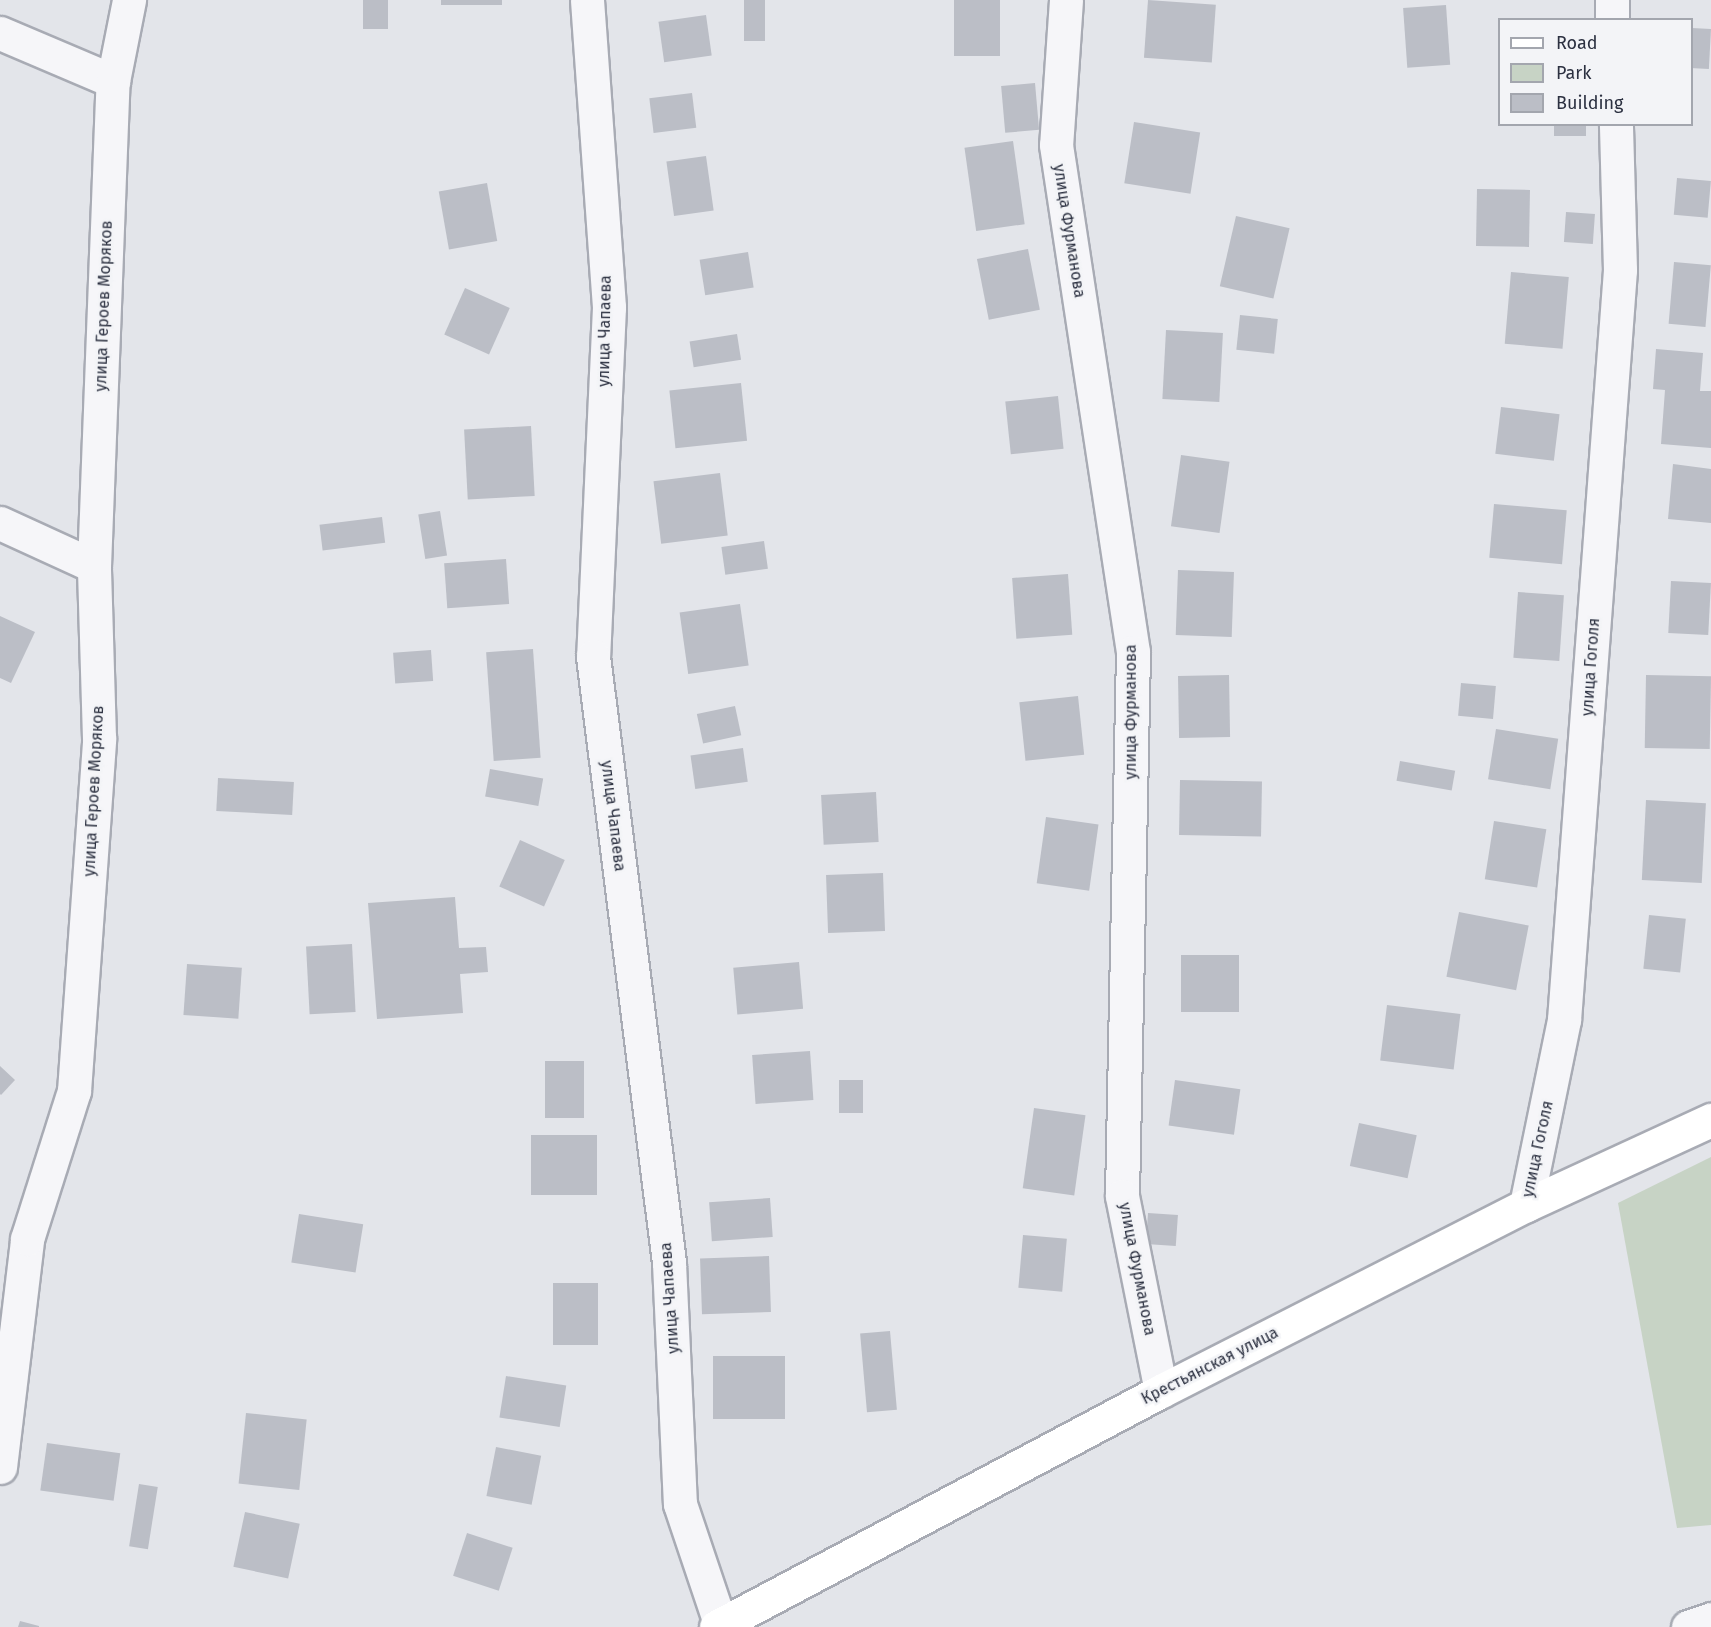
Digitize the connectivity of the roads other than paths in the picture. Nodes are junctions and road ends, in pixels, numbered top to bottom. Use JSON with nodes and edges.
{"nodes":[{"id":1,"x":129,"y":0,"type":"edge"},
{"id":2,"x":586,"y":0,"type":"edge"},
{"id":3,"x":1066,"y":0,"type":"edge"},
{"id":4,"x":1612,"y":0,"type":"edge"},
{"id":5,"x":1612,"y":18,"type":"edge"},
{"id":6,"x":0,"y":33,"type":"edge"},
{"id":7,"x":113,"y":81,"type":"junction"},
{"id":8,"x":1616,"y":126,"type":"edge"},
{"id":9,"x":0,"y":523,"type":"edge"},
{"id":10,"x":94,"y":566,"type":"junction"},
{"id":11,"x":1711,"y":1120,"type":"edge"},
{"id":12,"x":1526,"y":1205,"type":"junction"},
{"id":13,"x":14,"y":1243,"type":"edge"},
{"id":14,"x":1161,"y":1391,"type":"junction"},
{"id":15,"x":0,"y":1467,"type":"edge"},
{"id":16,"x":1711,"y":1618,"type":"edge"},
{"id":17,"x":718,"y":1625,"type":"edge"},
{"id":18,"x":1688,"y":1627,"type":"edge"}],
"edges":[{"from":1,"to":7,"type":"street","name":"улица Героев Моряков"},
{"from":2,"to":17,"type":"street","name":"улица Чапаева"},
{"from":3,"to":14,"type":"street","name":"улица Фурманова"},
{"from":4,"to":5,"type":"street"},
{"from":6,"to":7,"type":"street"},
{"from":7,"to":10,"type":"street","name":"улица Героев Моряков"},
{"from":8,"to":12,"type":"street","name":"улица Гоголя"},
{"from":9,"to":10,"type":"street"},
{"from":10,"to":13,"type":"street","name":"улица Героев Моряков"},
{"from":11,"to":12,"type":"main road","name":"Крестьянская улица"},
{"from":12,"to":14,"type":"main road","name":"Крестьянская улица"},
{"from":13,"to":15,"type":"street","name":"улица Героев Моряков"},
{"from":14,"to":17,"type":"main road","name":"Крестьянская улица"},
{"from":16,"to":18,"type":"street"}]}
